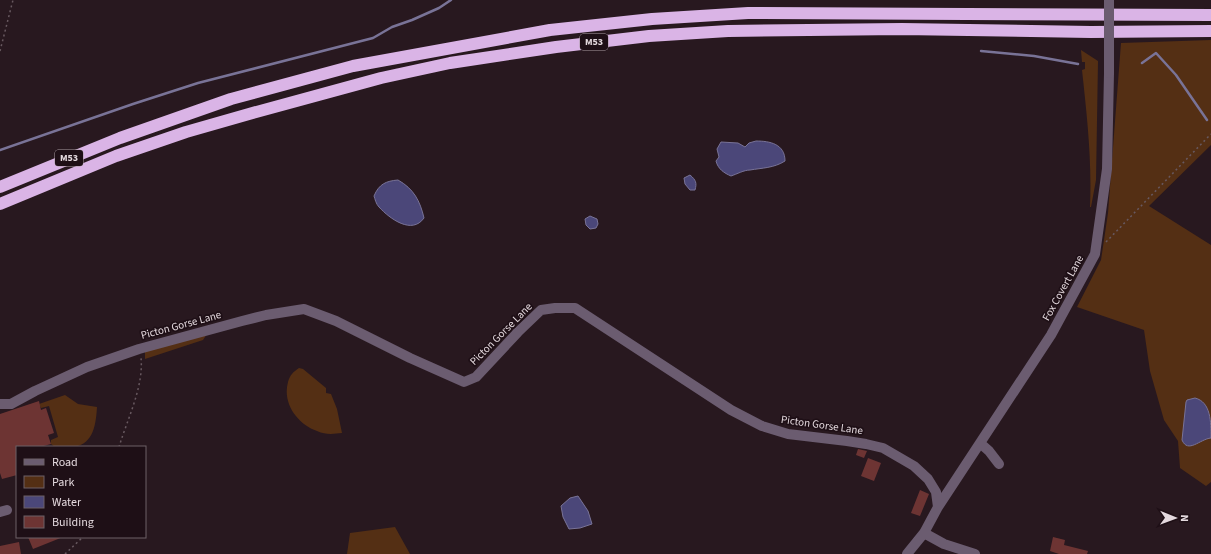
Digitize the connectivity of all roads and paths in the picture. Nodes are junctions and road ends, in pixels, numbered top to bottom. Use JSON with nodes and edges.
{"nodes":[{"id":1,"x":14,"y":0,"type":"edge"},
{"id":2,"x":1109,"y":0,"type":"edge"},
{"id":3,"x":1211,"y":15,"type":"edge"},
{"id":4,"x":1211,"y":31,"type":"edge"},
{"id":5,"x":0,"y":51,"type":"edge"},
{"id":6,"x":1211,"y":134,"type":"edge"},
{"id":7,"x":0,"y":187,"type":"edge"},
{"id":8,"x":0,"y":204,"type":"edge"},
{"id":9,"x":1095,"y":254,"type":"junction"},
{"id":10,"x":139,"y":349,"type":"junction"},
{"id":11,"x":0,"y":404,"type":"edge"},
{"id":12,"x":980,"y":444,"type":"junction"},
{"id":13,"x":119,"y":446,"type":"edge"},
{"id":14,"x":999,"y":464,"type":"dead end"},
{"id":15,"x":938,"y":507,"type":"junction"},
{"id":16,"x":924,"y":533,"type":"junction"},
{"id":17,"x":82,"y":538,"type":"edge"},
{"id":18,"x":971,"y":553,"type":"edge"},
{"id":19,"x":65,"y":554,"type":"edge"},
{"id":20,"x":907,"y":554,"type":"edge"}],
"edges":[{"from":1,"to":5,"type":"path"},
{"from":2,"to":9,"type":"street","name":"Fox Covert Lane","bridge":true},
{"from":3,"to":7,"type":"highway","number":"M53"},
{"from":4,"to":8,"type":"highway","number":"M53"},
{"from":6,"to":9,"type":"path"},
{"from":9,"to":12,"type":"street","name":"Fox Covert Lane"},
{"from":10,"to":11,"type":"street","name":"Picton Gorse Lane"},
{"from":10,"to":13,"type":"path"},
{"from":10,"to":15,"type":"street","name":"Picton Gorse Lane"},
{"from":12,"to":14,"type":"street"},
{"from":12,"to":15,"type":"street","name":"Fox Covert Lane"},
{"from":15,"to":16,"type":"street","name":"Fox Covert Lane"},
{"from":16,"to":18,"type":"street"},
{"from":16,"to":20,"type":"street","name":"Fox Covert Lane"},
{"from":17,"to":19,"type":"path"}]}
